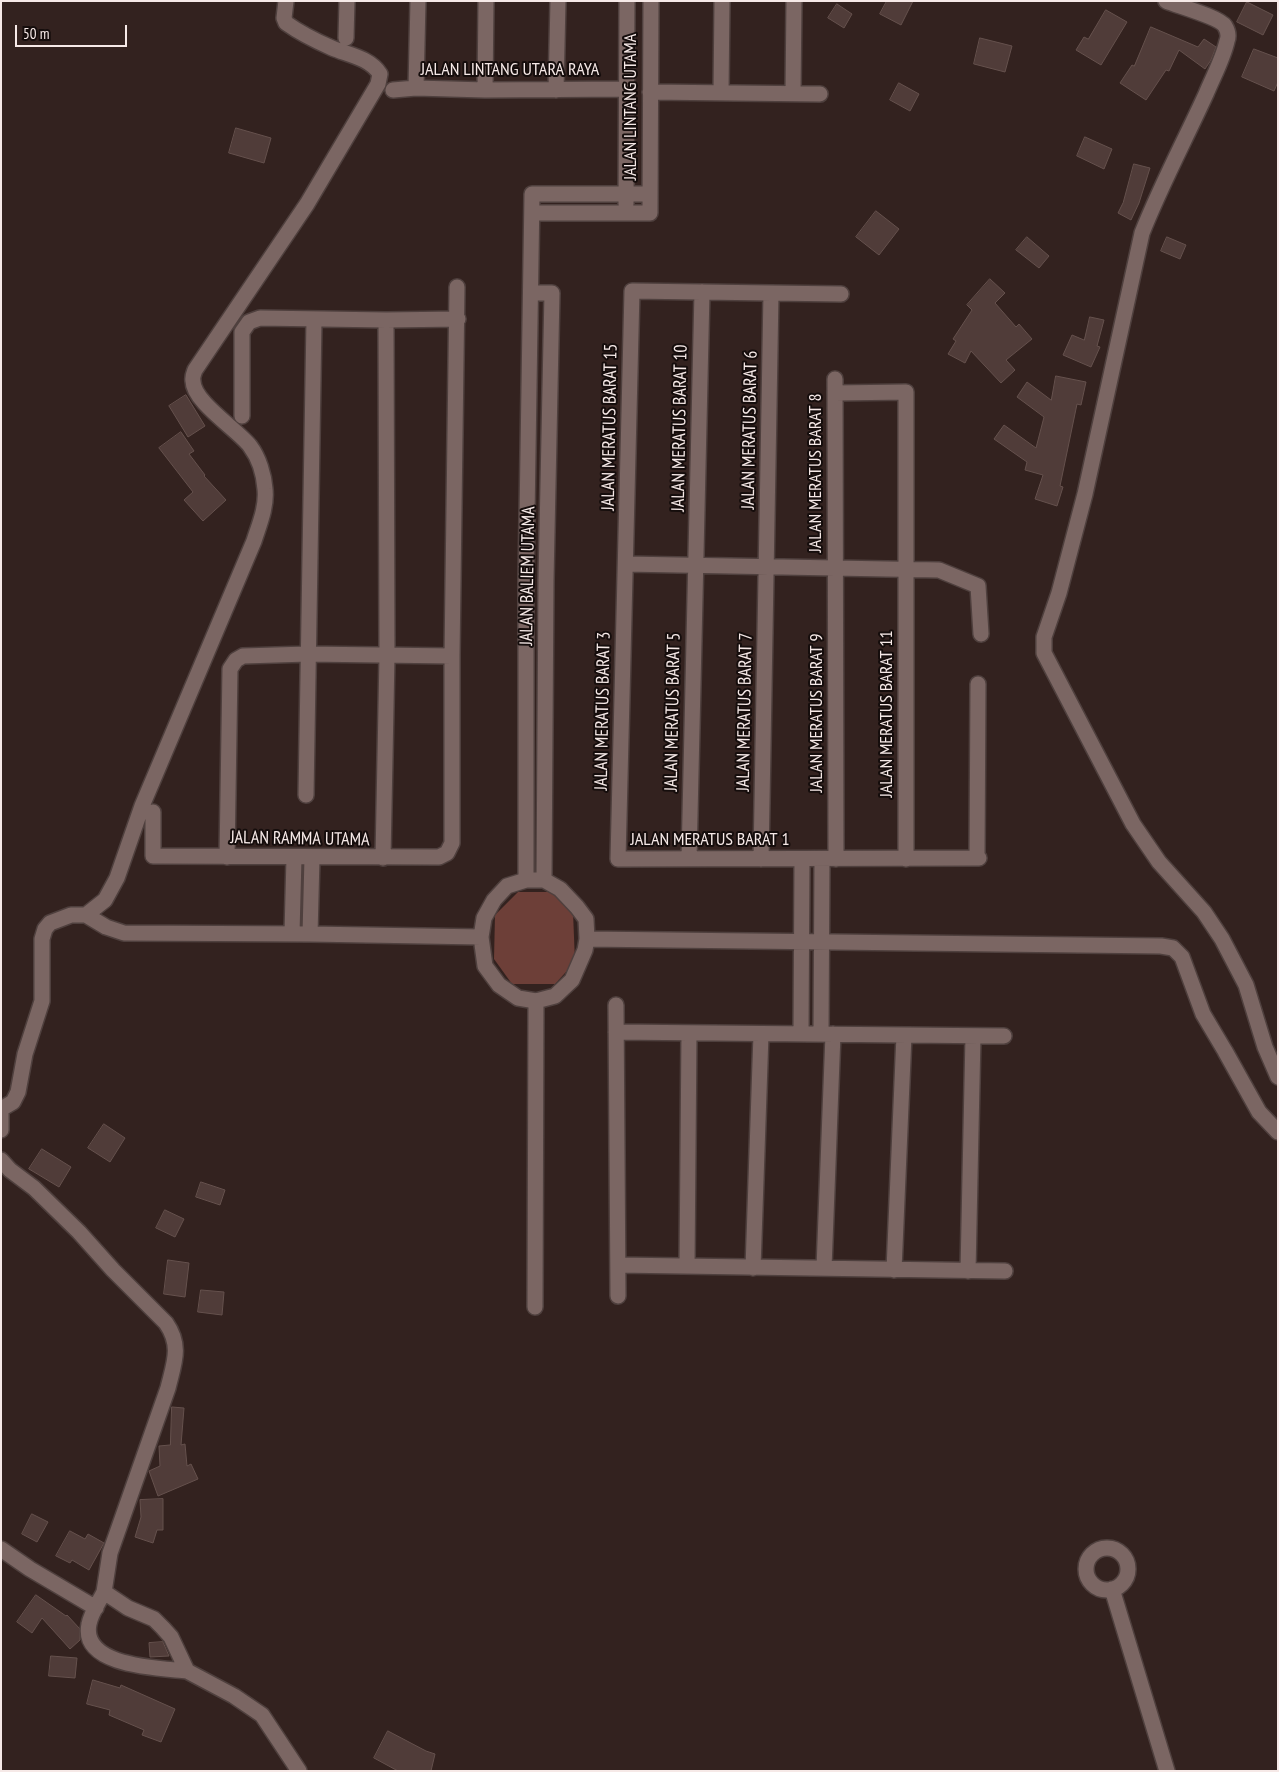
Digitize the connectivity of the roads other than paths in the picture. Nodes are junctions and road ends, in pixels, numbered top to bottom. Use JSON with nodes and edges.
{"nodes":[{"id":1,"x":286,"y":1,"type":"edge"},
{"id":2,"x":347,"y":1,"type":"edge"},
{"id":3,"x":418,"y":1,"type":"edge"},
{"id":4,"x":486,"y":1,"type":"edge"},
{"id":5,"x":558,"y":1,"type":"edge"},
{"id":6,"x":627,"y":1,"type":"edge"},
{"id":7,"x":651,"y":1,"type":"edge"},
{"id":8,"x":722,"y":1,"type":"edge"},
{"id":9,"x":794,"y":1,"type":"edge"},
{"id":10,"x":1166,"y":1,"type":"edge"},
{"id":11,"x":346,"y":38,"type":"dead end"},
{"id":12,"x":416,"y":88,"type":"junction"},
{"id":13,"x":627,"y":89,"type":"junction"},
{"id":14,"x":393,"y":90,"type":"dead end"},
{"id":15,"x":485,"y":90,"type":"junction"},
{"id":16,"x":556,"y":90,"type":"junction"},
{"id":17,"x":650,"y":92,"type":"junction"},
{"id":18,"x":721,"y":92,"type":"junction"},
{"id":19,"x":793,"y":93,"type":"junction"},
{"id":20,"x":820,"y":94,"type":"dead end"},
{"id":21,"x":626,"y":194,"type":"junction"},
{"id":22,"x":650,"y":194,"type":"junction"},
{"id":23,"x":532,"y":213,"type":"junction"},
{"id":24,"x":626,"y":213,"type":"junction"},
{"id":25,"x":457,"y":287,"type":"dead end"},
{"id":26,"x":702,"y":292,"type":"junction"},
{"id":27,"x":530,"y":293,"type":"junction"},
{"id":28,"x":771,"y":293,"type":"junction"},
{"id":29,"x":841,"y":294,"type":"dead end"},
{"id":30,"x":458,"y":319,"type":"junction"},
{"id":31,"x":314,"y":320,"type":"junction"},
{"id":32,"x":386,"y":320,"type":"junction"},
{"id":33,"x":906,"y":392,"type":"joint"},
{"id":34,"x":242,"y":416,"type":"dead end"},
{"id":35,"x":626,"y":564,"type":"junction"},
{"id":36,"x":696,"y":565,"type":"junction"},
{"id":37,"x":766,"y":567,"type":"junction"},
{"id":38,"x":835,"y":568,"type":"junction"},
{"id":39,"x":906,"y":569,"type":"junction"},
{"id":40,"x":981,"y":634,"type":"dead end"},
{"id":41,"x":308,"y":654,"type":"junction"},
{"id":42,"x":387,"y":656,"type":"junction"},
{"id":43,"x":452,"y":656,"type":"junction"},
{"id":44,"x":978,"y":684,"type":"dead end"},
{"id":45,"x":306,"y":795,"type":"dead end"},
{"id":46,"x":153,"y":812,"type":"dead end"},
{"id":47,"x":227,"y":857,"type":"junction"},
{"id":48,"x":294,"y":858,"type":"junction"},
{"id":49,"x":312,"y":858,"type":"junction"},
{"id":50,"x":383,"y":858,"type":"junction"},
{"id":51,"x":906,"y":858,"type":"junction"},
{"id":52,"x":618,"y":859,"type":"joint"},
{"id":53,"x":689,"y":859,"type":"junction"},
{"id":54,"x":761,"y":859,"type":"junction"},
{"id":55,"x":802,"y":859,"type":"junction"},
{"id":56,"x":829,"y":859,"type":"junction"},
{"id":57,"x":526,"y":880,"type":"junction"},
{"id":58,"x":544,"y":880,"type":"junction"},
{"id":59,"x":86,"y":915,"type":"junction"},
{"id":60,"x":292,"y":934,"type":"junction"},
{"id":61,"x":310,"y":934,"type":"junction"},
{"id":62,"x":480,"y":937,"type":"junction"},
{"id":63,"x":587,"y":939,"type":"junction"},
{"id":64,"x":801,"y":941,"type":"junction"},
{"id":65,"x":822,"y":942,"type":"junction"},
{"id":66,"x":536,"y":1001,"type":"junction"},
{"id":67,"x":616,"y":1005,"type":"dead end"},
{"id":68,"x":616,"y":1032,"type":"junction"},
{"id":69,"x":689,"y":1033,"type":"junction"},
{"id":70,"x":761,"y":1034,"type":"junction"},
{"id":71,"x":801,"y":1034,"type":"junction"},
{"id":72,"x":827,"y":1034,"type":"junction"},
{"id":73,"x":904,"y":1035,"type":"junction"},
{"id":74,"x":973,"y":1036,"type":"junction"},
{"id":75,"x":1004,"y":1036,"type":"dead end"},
{"id":76,"x":1278,"y":1077,"type":"edge"},
{"id":77,"x":1,"y":1109,"type":"edge"},
{"id":78,"x":1,"y":1114,"type":"edge"},
{"id":79,"x":1,"y":1130,"type":"edge"},
{"id":80,"x":1278,"y":1132,"type":"edge"},
{"id":81,"x":1,"y":1160,"type":"edge"},
{"id":82,"x":618,"y":1266,"type":"junction"},
{"id":83,"x":688,"y":1266,"type":"junction"},
{"id":84,"x":752,"y":1268,"type":"junction"},
{"id":85,"x":824,"y":1268,"type":"junction"},
{"id":86,"x":894,"y":1270,"type":"junction"},
{"id":87,"x":968,"y":1271,"type":"junction"},
{"id":88,"x":1005,"y":1271,"type":"dead end"},
{"id":89,"x":618,"y":1296,"type":"dead end"},
{"id":90,"x":535,"y":1307,"type":"dead end"},
{"id":91,"x":1,"y":1550,"type":"edge"},
{"id":92,"x":1112,"y":1590,"type":"dead end"},
{"id":93,"x":104,"y":1592,"type":"junction"},
{"id":94,"x":96,"y":1608,"type":"junction"},
{"id":95,"x":187,"y":1671,"type":"junction"},
{"id":96,"x":299,"y":1771,"type":"edge"},
{"id":97,"x":1167,"y":1771,"type":"edge"}],
"edges":[{"from":1,"to":59,"type":"street"},
{"from":2,"to":11,"type":"street"},
{"from":3,"to":12,"type":"street"},
{"from":4,"to":15,"type":"street"},
{"from":5,"to":16,"type":"street"},
{"from":6,"to":13,"type":"street","name":"JALAN LINTANG UTAMA"},
{"from":7,"to":17,"type":"street","name":"JALAN LINTANG UTAMA"},
{"from":8,"to":18,"type":"street"},
{"from":9,"to":19,"type":"street"},
{"from":10,"to":76,"type":"street"},
{"from":12,"to":14,"type":"street","name":"JALAN LINTANG UTARA RAYA"},
{"from":12,"to":15,"type":"street","name":"JALAN LINTANG UTARA RAYA"},
{"from":13,"to":16,"type":"street","name":"JALAN LINTANG UTARA RAYA"},
{"from":13,"to":21,"type":"street","name":"JALAN LINTANG UTAMA"},
{"from":15,"to":16,"type":"street","name":"JALAN LINTANG UTARA RAYA"},
{"from":17,"to":18,"type":"street"},
{"from":17,"to":22,"type":"street","name":"JALAN LINTANG UTAMA"},
{"from":18,"to":19,"type":"street"},
{"from":19,"to":20,"type":"street"},
{"from":21,"to":22,"type":"street"},
{"from":21,"to":23,"type":"street","name":"JALAN BALIEM UTAMA"},
{"from":21,"to":24,"type":"street","name":"JALAN LINTANG UTAMA"},
{"from":22,"to":24,"type":"street","name":"JALAN LINTANG UTAMA"},
{"from":23,"to":24,"type":"street"},
{"from":23,"to":27,"type":"street","name":"JALAN BALIEM UTAMA"},
{"from":25,"to":30,"type":"street"},
{"from":26,"to":28,"type":"street"},
{"from":26,"to":35,"type":"street","name":"JALAN MERATUS BARAT 15"},
{"from":26,"to":36,"type":"street","name":"JALAN MERATUS BARAT 10"},
{"from":27,"to":57,"type":"street","name":"JALAN BALIEM UTAMA"},
{"from":27,"to":58,"type":"street","name":"JALAN BALIEM UTAMA"},
{"from":28,"to":29,"type":"street"},
{"from":28,"to":37,"type":"street","name":"JALAN MERATUS BARAT 6"},
{"from":30,"to":32,"type":"street"},
{"from":30,"to":43,"type":"street"},
{"from":31,"to":32,"type":"street"},
{"from":31,"to":34,"type":"street"},
{"from":31,"to":41,"type":"street"},
{"from":32,"to":42,"type":"street"},
{"from":33,"to":38,"type":"street","name":"JALAN MERATUS BARAT 8"},
{"from":33,"to":39,"type":"street","name":"JALAN MERATUS BARAT 11"},
{"from":35,"to":36,"type":"street"},
{"from":35,"to":52,"type":"street","name":"JALAN MERATUS BARAT 3"},
{"from":36,"to":37,"type":"street"},
{"from":36,"to":53,"type":"street","name":"JALAN MERATUS BARAT 5"},
{"from":37,"to":38,"type":"street"},
{"from":37,"to":54,"type":"street","name":"JALAN MERATUS BARAT 7"},
{"from":38,"to":39,"type":"street"},
{"from":38,"to":56,"type":"street","name":"JALAN MERATUS BARAT 9"},
{"from":39,"to":40,"type":"street"},
{"from":39,"to":51,"type":"street","name":"JALAN MERATUS BARAT 11"},
{"from":41,"to":42,"type":"street"},
{"from":41,"to":45,"type":"street"},
{"from":41,"to":47,"type":"street"},
{"from":42,"to":43,"type":"street"},
{"from":42,"to":50,"type":"street"},
{"from":43,"to":50,"type":"street","name":"JALAN RAMMA UTAMA"},
{"from":44,"to":51,"type":"street","name":"JALAN MERATUS BARAT 1"},
{"from":46,"to":47,"type":"street","name":"JALAN RAMMA UTAMA"},
{"from":47,"to":48,"type":"street","name":"JALAN RAMMA UTAMA"},
{"from":48,"to":49,"type":"street","name":"JALAN RAMMA UTAMA"},
{"from":48,"to":60,"type":"street"},
{"from":49,"to":50,"type":"street","name":"JALAN RAMMA UTAMA"},
{"from":49,"to":61,"type":"street"},
{"from":51,"to":56,"type":"street","name":"JALAN MERATUS BARAT 1"},
{"from":52,"to":53,"type":"street","name":"JALAN MERATUS BARAT 1"},
{"from":53,"to":54,"type":"street","name":"JALAN MERATUS BARAT 1"},
{"from":54,"to":55,"type":"street","name":"JALAN MERATUS BARAT 1"},
{"from":55,"to":56,"type":"street","name":"JALAN MERATUS BARAT 1"},
{"from":55,"to":64,"type":"street"},
{"from":56,"to":65,"type":"street","name":"JALAN MERATUS BARAT 9"},
{"from":57,"to":58,"type":"street"},
{"from":57,"to":62,"type":"street"},
{"from":58,"to":63,"type":"street"},
{"from":59,"to":60,"type":"street"},
{"from":59,"to":77,"type":"street"},
{"from":60,"to":61,"type":"street"},
{"from":61,"to":62,"type":"street"},
{"from":62,"to":66,"type":"street"},
{"from":63,"to":64,"type":"street"},
{"from":63,"to":66,"type":"street"},
{"from":64,"to":65,"type":"street"},
{"from":64,"to":71,"type":"street"},
{"from":65,"to":72,"type":"street","name":"JALAN MERATUS BARAT 9"},
{"from":65,"to":80,"type":"street"},
{"from":66,"to":90,"type":"street"},
{"from":67,"to":68,"type":"street"},
{"from":68,"to":69,"type":"street"},
{"from":68,"to":82,"type":"street"},
{"from":69,"to":70,"type":"street"},
{"from":69,"to":83,"type":"street"},
{"from":70,"to":71,"type":"street"},
{"from":70,"to":84,"type":"street"},
{"from":71,"to":72,"type":"street"},
{"from":72,"to":73,"type":"street"},
{"from":72,"to":85,"type":"street","name":"JALAN MERATUS BARAT 9"},
{"from":73,"to":74,"type":"street"},
{"from":73,"to":86,"type":"street"},
{"from":74,"to":75,"type":"street"},
{"from":74,"to":87,"type":"street"},
{"from":78,"to":79,"type":"street"},
{"from":81,"to":93,"type":"street"},
{"from":82,"to":83,"type":"street"},
{"from":82,"to":89,"type":"street"},
{"from":83,"to":84,"type":"street"},
{"from":84,"to":85,"type":"street"},
{"from":85,"to":86,"type":"street"},
{"from":86,"to":87,"type":"street"},
{"from":87,"to":88,"type":"street"},
{"from":91,"to":94,"type":"street"},
{"from":92,"to":97,"type":"street"},
{"from":93,"to":94,"type":"street"},
{"from":93,"to":95,"type":"street"},
{"from":94,"to":95,"type":"street"},
{"from":95,"to":96,"type":"street"}]}
